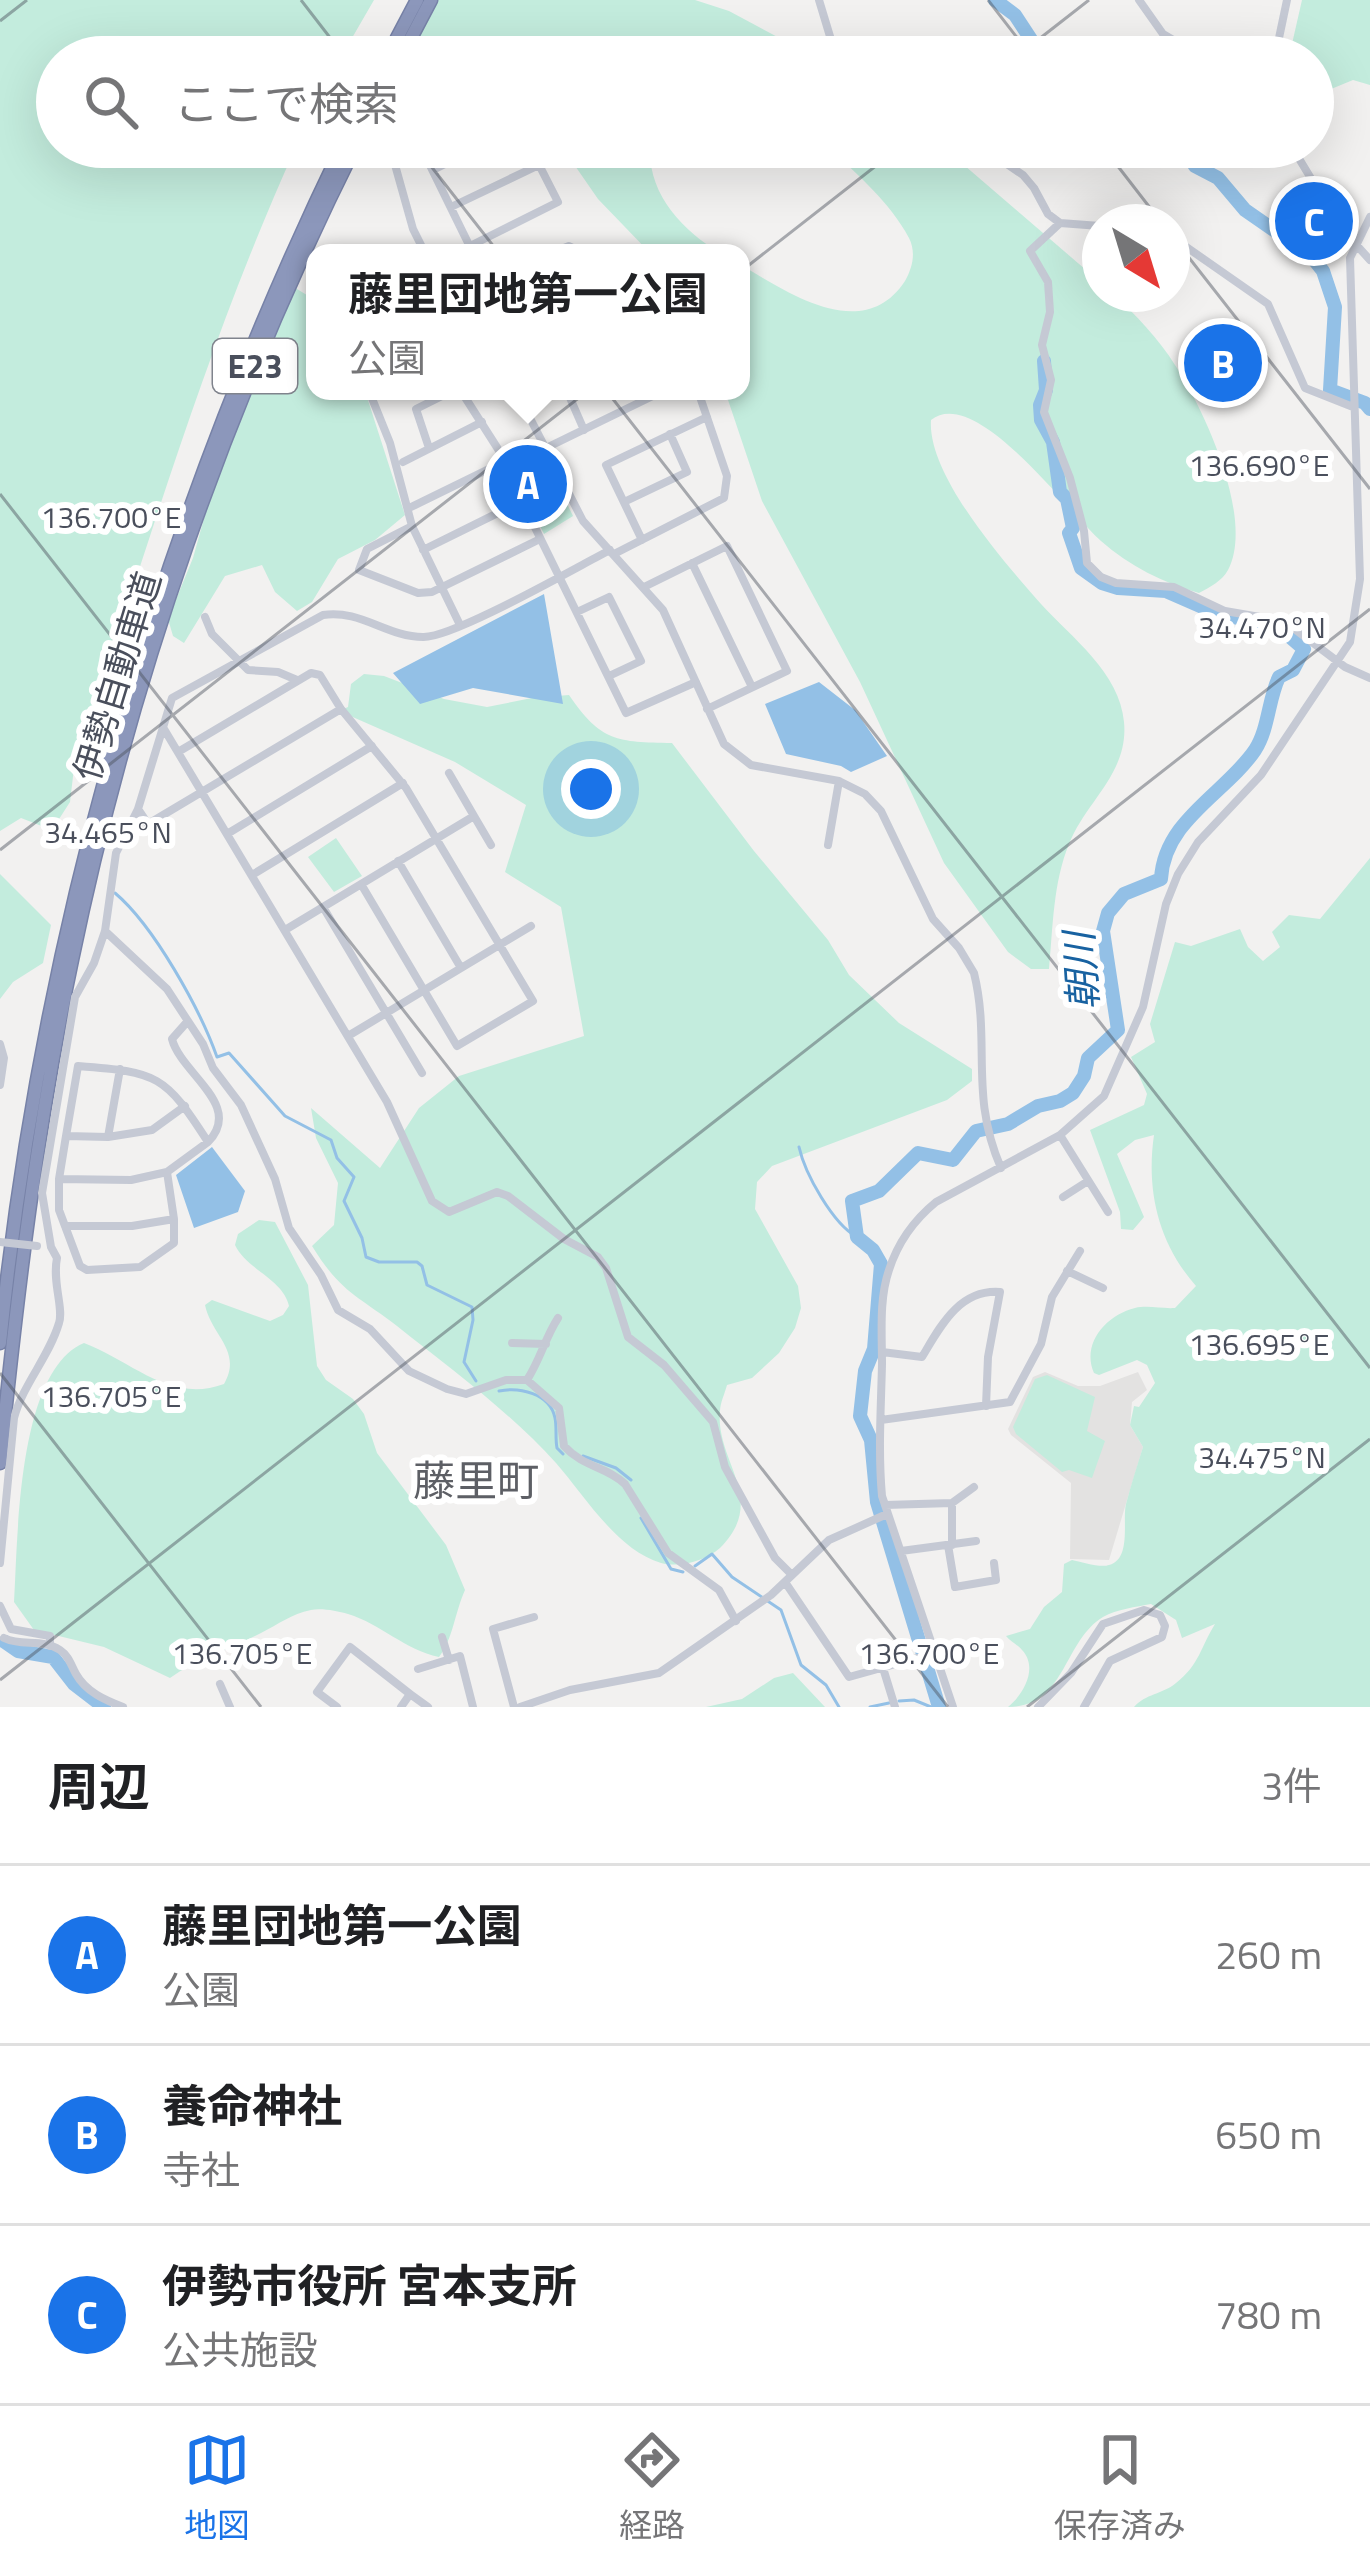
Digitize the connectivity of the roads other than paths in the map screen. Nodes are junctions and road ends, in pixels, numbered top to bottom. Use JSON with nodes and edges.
{"nodes":[{"id":1,"x":417,"y":0,"type":"edge"},
{"id":2,"x":430,"y":0,"type":"edge"},
{"id":3,"x":818,"y":0,"type":"edge"},
{"id":4,"x":1139,"y":0,"type":"edge"},
{"id":5,"x":1287,"y":0,"type":"edge"},
{"id":6,"x":409,"y":28,"type":"junction"},
{"id":7,"x":403,"y":36,"type":"edge"},
{"id":8,"x":407,"y":36,"type":"edge"},
{"id":9,"x":829,"y":36,"type":"edge"},
{"id":10,"x":1166,"y":36,"type":"edge"},
{"id":11,"x":1279,"y":36,"type":"edge"},
{"id":12,"x":335,"y":168,"type":"edge"},
{"id":13,"x":342,"y":168,"type":"edge"},
{"id":14,"x":396,"y":168,"type":"edge"},
{"id":15,"x":437,"y":168,"type":"edge"},
{"id":16,"x":533,"y":168,"type":"edge"},
{"id":17,"x":541,"y":168,"type":"edge"},
{"id":18,"x":1013,"y":168,"type":"edge"},
{"id":19,"x":1305,"y":168,"type":"edge"},
{"id":20,"x":433,"y":170,"type":"joint"},
{"id":21,"x":326,"y":193,"type":"junction"},
{"id":22,"x":452,"y":208,"type":"junction"},
{"id":23,"x":1370,"y":217,"type":"edge"},
{"id":24,"x":1060,"y":223,"type":"junction"},
{"id":25,"x":1082,"y":225,"type":"edge"},
{"id":26,"x":1356,"y":242,"type":"junction"},
{"id":27,"x":420,"y":244,"type":"edge"},
{"id":28,"x":469,"y":244,"type":"edge"},
{"id":29,"x":480,"y":244,"type":"edge"},
{"id":30,"x":1190,"y":250,"type":"edge"},
{"id":31,"x":1370,"y":260,"type":"edge"},
{"id":32,"x":373,"y":400,"type":"edge"},
{"id":33,"x":436,"y":400,"type":"edge"},
{"id":34,"x":464,"y":400,"type":"edge"},
{"id":35,"x":521,"y":400,"type":"edge"},
{"id":36,"x":570,"y":400,"type":"edge"},
{"id":37,"x":645,"y":400,"type":"edge"},
{"id":38,"x":701,"y":400,"type":"edge"},
{"id":39,"x":1352,"y":403,"type":"junction"},
{"id":40,"x":707,"y":417,"type":"junction"},
{"id":41,"x":482,"y":422,"type":"junction"},
{"id":42,"x":584,"y":430,"type":"junction"},
{"id":43,"x":670,"y":434,"type":"junction"},
{"id":44,"x":544,"y":445,"type":"junction"},
{"id":45,"x":429,"y":448,"type":"junction"},
{"id":46,"x":505,"y":460,"type":"junction"},
{"id":47,"x":403,"y":461,"type":"dead end"},
{"id":48,"x":624,"y":502,"type":"junction"},
{"id":49,"x":409,"y":508,"type":"junction"},
{"id":50,"x":412,"y":526,"type":"junction"},
{"id":51,"x":540,"y":539,"type":"junction"},
{"id":52,"x":642,"y":540,"type":"junction"},
{"id":53,"x":423,"y":550,"type":"junction"},
{"id":54,"x":612,"y":552,"type":"junction"},
{"id":55,"x":692,"y":563,"type":"junction"},
{"id":56,"x":559,"y":576,"type":"junction"},
{"id":57,"x":442,"y":587,"type":"junction"},
{"id":58,"x":644,"y":587,"type":"junction"},
{"id":59,"x":577,"y":611,"type":"junction"},
{"id":60,"x":205,"y":617,"type":"dead end"},
{"id":61,"x":460,"y":625,"type":"junction"},
{"id":62,"x":236,"y":660,"type":"junction"},
{"id":63,"x":1338,"y":663,"type":"junction"},
{"id":64,"x":609,"y":676,"type":"junction"},
{"id":65,"x":1370,"y":678,"type":"edge"},
{"id":66,"x":298,"y":680,"type":"junction"},
{"id":67,"x":696,"y":682,"type":"junction"},
{"id":68,"x":752,"y":687,"type":"junction"},
{"id":69,"x":707,"y":709,"type":"junction"},
{"id":70,"x":341,"y":710,"type":"junction"},
{"id":71,"x":163,"y":728,"type":"junction"},
{"id":72,"x":123,"y":730,"type":"junction"},
{"id":73,"x":372,"y":746,"type":"junction"},
{"id":74,"x":178,"y":752,"type":"junction"},
{"id":75,"x":448,"y":773,"type":"dead end"},
{"id":76,"x":839,"y":781,"type":"junction"},
{"id":77,"x":403,"y":783,"type":"junction"},
{"id":78,"x":202,"y":793,"type":"junction"},
{"id":79,"x":138,"y":809,"type":"junction"},
{"id":80,"x":474,"y":815,"type":"junction"},
{"id":81,"x":227,"y":834,"type":"junction"},
{"id":82,"x":436,"y":838,"type":"junction"},
{"id":83,"x":491,"y":845,"type":"dead end"},
{"id":84,"x":827,"y":845,"type":"dead end"},
{"id":85,"x":398,"y":861,"type":"junction"},
{"id":86,"x":252,"y":875,"type":"junction"},
{"id":87,"x":361,"y":884,"type":"junction"},
{"id":88,"x":323,"y":907,"type":"junction"},
{"id":89,"x":531,"y":926,"type":"dead end"},
{"id":90,"x":285,"y":930,"type":"junction"},
{"id":91,"x":105,"y":931,"type":"junction"},
{"id":92,"x":500,"y":945,"type":"junction"},
{"id":93,"x":461,"y":968,"type":"junction"},
{"id":94,"x":424,"y":990,"type":"junction"},
{"id":95,"x":386,"y":1013,"type":"junction"},
{"id":96,"x":187,"y":1022,"type":"junction"},
{"id":97,"x":348,"y":1036,"type":"junction"},
{"id":98,"x":0,"y":1044,"type":"edge"},
{"id":99,"x":120,"y":1069,"type":"junction"},
{"id":100,"x":422,"y":1073,"type":"dead end"},
{"id":101,"x":0,"y":1085,"type":"edge"},
{"id":102,"x":185,"y":1106,"type":"junction"},
{"id":103,"x":1060,"y":1135,"type":"junction"},
{"id":104,"x":66,"y":1136,"type":"junction"},
{"id":105,"x":109,"y":1137,"type":"junction"},
{"id":106,"x":208,"y":1142,"type":"junction"},
{"id":107,"x":49,"y":1150,"type":"junction"},
{"id":108,"x":62,"y":1152,"type":"junction"},
{"id":109,"x":1001,"y":1168,"type":"junction"},
{"id":110,"x":166,"y":1172,"type":"junction"},
{"id":111,"x":59,"y":1179,"type":"junction"},
{"id":112,"x":1088,"y":1181,"type":"junction"},
{"id":113,"x":1063,"y":1197,"type":"dead end"},
{"id":114,"x":1108,"y":1212,"type":"dead end"},
{"id":115,"x":174,"y":1219,"type":"junction"},
{"id":116,"x":65,"y":1226,"type":"junction"},
{"id":117,"x":0,"y":1241,"type":"edge"},
{"id":118,"x":51,"y":1247,"type":"junction"},
{"id":119,"x":1080,"y":1251,"type":"dead end"},
{"id":120,"x":1067,"y":1271,"type":"junction"},
{"id":121,"x":1103,"y":1288,"type":"dead end"},
{"id":122,"x":558,"y":1318,"type":"dead end"},
{"id":123,"x":0,"y":1343,"type":"edge"},
{"id":124,"x":512,"y":1343,"type":"dead end"},
{"id":125,"x":546,"y":1344,"type":"junction"},
{"id":126,"x":882,"y":1352,"type":"junction"},
{"id":127,"x":527,"y":1380,"type":"junction"},
{"id":128,"x":986,"y":1406,"type":"junction"},
{"id":129,"x":881,"y":1420,"type":"junction"},
{"id":130,"x":0,"y":1463,"type":"edge"},
{"id":131,"x":974,"y":1487,"type":"dead end"},
{"id":132,"x":952,"y":1504,"type":"junction"},
{"id":133,"x":882,"y":1513,"type":"junction"},
{"id":134,"x":976,"y":1541,"type":"dead end"},
{"id":135,"x":950,"y":1545,"type":"junction"},
{"id":136,"x":901,"y":1551,"type":"junction"},
{"id":137,"x":0,"y":1563,"type":"edge"},
{"id":138,"x":994,"y":1563,"type":"dead end"},
{"id":139,"x":789,"y":1579,"type":"junction"},
{"id":140,"x":0,"y":1606,"type":"edge"},
{"id":141,"x":534,"y":1617,"type":"dead end"},
{"id":142,"x":736,"y":1621,"type":"junction"},
{"id":143,"x":442,"y":1637,"type":"dead end"},
{"id":144,"x":4,"y":1638,"type":"dead end"},
{"id":145,"x":50,"y":1646,"type":"junction"},
{"id":146,"x":926,"y":1655,"type":"junction"},
{"id":147,"x":449,"y":1660,"type":"junction"},
{"id":148,"x":883,"y":1667,"type":"junction"},
{"id":149,"x":418,"y":1669,"type":"dead end"},
{"id":150,"x":220,"y":1684,"type":"dead end"},
{"id":151,"x":410,"y":1694,"type":"junction"},
{"id":152,"x":894,"y":1704,"type":"edge"},
{"id":153,"x":123,"y":1707,"type":"edge"},
{"id":154,"x":230,"y":1707,"type":"edge"},
{"id":155,"x":337,"y":1707,"type":"edge"},
{"id":156,"x":401,"y":1707,"type":"edge"},
{"id":157,"x":428,"y":1707,"type":"edge"},
{"id":158,"x":473,"y":1707,"type":"edge"},
{"id":159,"x":517,"y":1707,"type":"edge"},
{"id":160,"x":953,"y":1707,"type":"edge"},
{"id":161,"x":1038,"y":1707,"type":"edge"},
{"id":162,"x":1084,"y":1707,"type":"edge"}],
"edges":[{"from":1,"to":6,"type":"highway"},
{"from":2,"to":6,"type":"highway"},
{"from":3,"to":9,"type":"street"},
{"from":4,"to":10,"type":"street"},
{"from":5,"to":11,"type":"street"},
{"from":6,"to":7,"type":"highway"},
{"from":6,"to":8,"type":"highway"},
{"from":12,"to":21,"type":"highway","name":"伊勢自動車道","number":"E23"},
{"from":13,"to":21,"type":"highway","name":"伊勢自動車道","number":"E23"},
{"from":14,"to":27,"type":"street"},
{"from":15,"to":20,"type":"street"},
{"from":16,"to":22,"type":"street"},
{"from":17,"to":29,"type":"street"},
{"from":18,"to":24,"type":"street"},
{"from":19,"to":26,"type":"street"},
{"from":20,"to":22,"type":"street"},
{"from":21,"to":72,"type":"highway","name":"伊勢自動車道","number":"E23"},
{"from":22,"to":28,"type":"street"},
{"from":23,"to":26,"type":"street"},
{"from":24,"to":25,"type":"street"},
{"from":24,"to":63,"type":"street"},
{"from":26,"to":31,"type":"street"},
{"from":26,"to":39,"type":"street"},
{"from":30,"to":39,"type":"street"},
{"from":32,"to":49,"type":"street"},
{"from":33,"to":45,"type":"street"},
{"from":34,"to":41,"type":"street"},
{"from":35,"to":44,"type":"street"},
{"from":36,"to":42,"type":"street"},
{"from":37,"to":42,"type":"street"},
{"from":38,"to":40,"type":"street"},
{"from":39,"to":63,"type":"street"},
{"from":40,"to":43,"type":"street"},
{"from":40,"to":52,"type":"street"},
{"from":41,"to":45,"type":"street"},
{"from":41,"to":46,"type":"street"},
{"from":42,"to":44,"type":"street"},
{"from":43,"to":48,"type":"street"},
{"from":43,"to":48,"type":"street"},
{"from":44,"to":46,"type":"street"},
{"from":44,"to":54,"type":"street"},
{"from":45,"to":47,"type":"street"},
{"from":46,"to":49,"type":"street"},
{"from":48,"to":52,"type":"street"},
{"from":49,"to":50,"type":"street"},
{"from":50,"to":53,"type":"street"},
{"from":50,"to":57,"type":"street"},
{"from":51,"to":53,"type":"street"},
{"from":51,"to":56,"type":"street"},
{"from":51,"to":57,"type":"street"},
{"from":52,"to":54,"type":"street"},
{"from":53,"to":57,"type":"street"},
{"from":54,"to":56,"type":"street"},
{"from":54,"to":58,"type":"street"},
{"from":55,"to":58,"type":"street"},
{"from":55,"to":68,"type":"street"},
{"from":55,"to":68,"type":"street"},
{"from":56,"to":59,"type":"street"},
{"from":56,"to":61,"type":"street"},
{"from":57,"to":61,"type":"street"},
{"from":58,"to":67,"type":"street"},
{"from":59,"to":64,"type":"street"},
{"from":59,"to":64,"type":"street"},
{"from":60,"to":62,"type":"street"},
{"from":61,"to":62,"type":"street"},
{"from":62,"to":66,"type":"street"},
{"from":62,"to":71,"type":"street"},
{"from":63,"to":65,"type":"street"},
{"from":63,"to":103,"type":"street"},
{"from":64,"to":67,"type":"street"},
{"from":66,"to":70,"type":"street"},
{"from":66,"to":74,"type":"street"},
{"from":67,"to":69,"type":"street"},
{"from":68,"to":69,"type":"street"},
{"from":69,"to":76,"type":"street"},
{"from":70,"to":73,"type":"street"},
{"from":70,"to":78,"type":"street"},
{"from":71,"to":74,"type":"street"},
{"from":71,"to":79,"type":"street"},
{"from":72,"to":123,"type":"highway","name":"伊勢自動車道","number":"E23"},
{"from":72,"to":130,"type":"highway","name":"伊勢自動車道","number":"E23"},
{"from":73,"to":77,"type":"street"},
{"from":73,"to":81,"type":"street"},
{"from":74,"to":78,"type":"street"},
{"from":75,"to":80,"type":"street"},
{"from":76,"to":84,"type":"street"},
{"from":76,"to":109,"type":"street"},
{"from":77,"to":82,"type":"street"},
{"from":77,"to":86,"type":"street"},
{"from":78,"to":79,"type":"street"},
{"from":78,"to":81,"type":"street"},
{"from":79,"to":91,"type":"street"},
{"from":80,"to":82,"type":"street"},
{"from":80,"to":83,"type":"street"},
{"from":81,"to":86,"type":"street"},
{"from":82,"to":85,"type":"street"},
{"from":82,"to":92,"type":"street"},
{"from":85,"to":87,"type":"street"},
{"from":85,"to":93,"type":"street"},
{"from":86,"to":90,"type":"street"},
{"from":87,"to":88,"type":"street"},
{"from":87,"to":94,"type":"street"},
{"from":88,"to":90,"type":"street"},
{"from":88,"to":95,"type":"street"},
{"from":89,"to":92,"type":"street"},
{"from":90,"to":97,"type":"street"},
{"from":91,"to":96,"type":"street"},
{"from":91,"to":107,"type":"street"},
{"from":92,"to":93,"type":"street"},
{"from":92,"to":94,"type":"street"},
{"from":93,"to":94,"type":"street"},
{"from":94,"to":95,"type":"street"},
{"from":95,"to":97,"type":"street"},
{"from":95,"to":100,"type":"street"},
{"from":96,"to":106,"type":"street"},
{"from":96,"to":127,"type":"street"},
{"from":97,"to":139,"type":"street"},
{"from":98,"to":101,"type":"street"},
{"from":99,"to":102,"type":"street"},
{"from":99,"to":104,"type":"street"},
{"from":99,"to":105,"type":"street"},
{"from":102,"to":105,"type":"street"},
{"from":102,"to":106,"type":"street"},
{"from":103,"to":109,"type":"street"},
{"from":103,"to":112,"type":"street"},
{"from":104,"to":105,"type":"street"},
{"from":104,"to":108,"type":"street"},
{"from":106,"to":110,"type":"street"},
{"from":107,"to":108,"type":"street"},
{"from":107,"to":118,"type":"street"},
{"from":108,"to":111,"type":"street"},
{"from":109,"to":126,"type":"street"},
{"from":110,"to":111,"type":"street"},
{"from":110,"to":115,"type":"street"},
{"from":111,"to":116,"type":"street"},
{"from":112,"to":113,"type":"street"},
{"from":112,"to":114,"type":"street"},
{"from":115,"to":116,"type":"street"},
{"from":115,"to":116,"type":"street"},
{"from":117,"to":118,"type":"street","bridge":true},
{"from":118,"to":137,"type":"street"},
{"from":119,"to":120,"type":"street"},
{"from":120,"to":121,"type":"street"},
{"from":120,"to":128,"type":"street"},
{"from":122,"to":125,"type":"street"},
{"from":124,"to":125,"type":"street"},
{"from":125,"to":127,"type":"street"},
{"from":126,"to":128,"type":"street"},
{"from":126,"to":129,"type":"street"},
{"from":127,"to":142,"type":"street"},
{"from":128,"to":129,"type":"street"},
{"from":129,"to":133,"type":"street"},
{"from":131,"to":132,"type":"street"},
{"from":132,"to":133,"type":"street"},
{"from":132,"to":135,"type":"street"},
{"from":133,"to":136,"type":"street"},
{"from":133,"to":139,"type":"street"},
{"from":134,"to":135,"type":"street"},
{"from":135,"to":136,"type":"street"},
{"from":135,"to":138,"type":"street"},
{"from":136,"to":146,"type":"street"},
{"from":139,"to":142,"type":"street"},
{"from":139,"to":148,"type":"street"},
{"from":140,"to":145,"type":"street"},
{"from":141,"to":159,"type":"street"},
{"from":142,"to":159,"type":"street"},
{"from":143,"to":147,"type":"street"},
{"from":144,"to":145,"type":"street"},
{"from":145,"to":153,"type":"street"},
{"from":146,"to":148,"type":"street"},
{"from":146,"to":160,"type":"street"},
{"from":147,"to":149,"type":"street"},
{"from":147,"to":158,"type":"street"},
{"from":148,"to":152,"type":"street"},
{"from":150,"to":154,"type":"street"},
{"from":151,"to":155,"type":"street"},
{"from":151,"to":156,"type":"street"},
{"from":151,"to":157,"type":"street"},
{"from":161,"to":162,"type":"street"}]}
